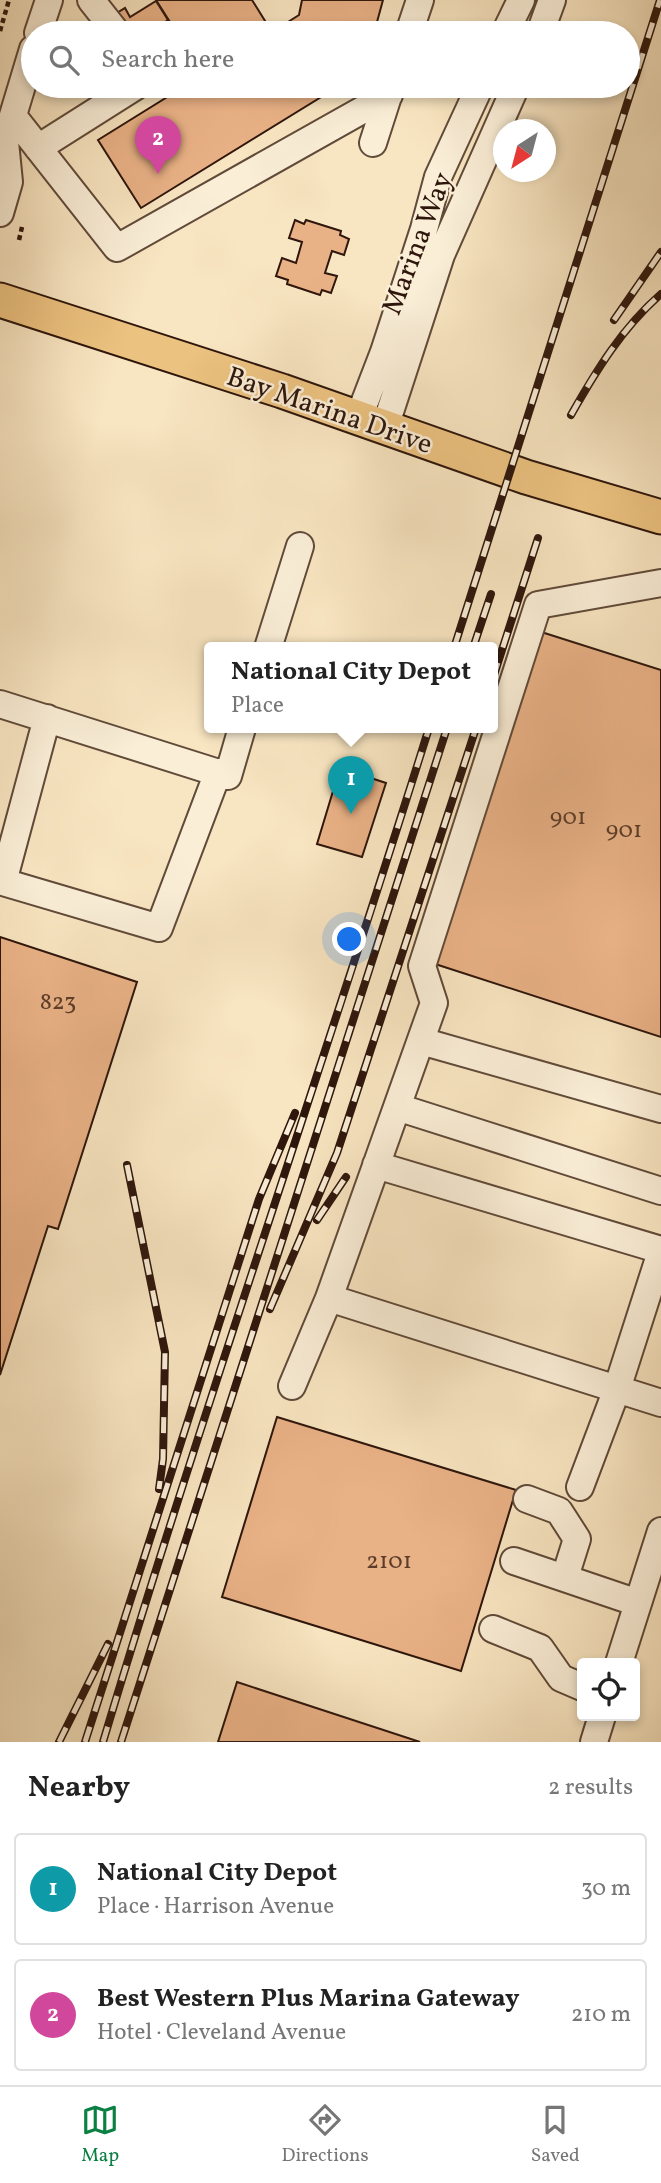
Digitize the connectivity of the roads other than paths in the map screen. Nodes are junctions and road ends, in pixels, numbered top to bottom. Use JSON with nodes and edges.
{"nodes":[{"id":1,"x":48,"y":0,"type":"edge"},
{"id":2,"x":91,"y":0,"type":"edge"},
{"id":3,"x":420,"y":0,"type":"edge"},
{"id":4,"x":521,"y":0,"type":"edge"},
{"id":5,"x":552,"y":0,"type":"edge"},
{"id":6,"x":42,"y":21,"type":"edge"},
{"id":7,"x":108,"y":21,"type":"edge"},
{"id":8,"x":413,"y":21,"type":"edge"},
{"id":9,"x":511,"y":21,"type":"edge"},
{"id":10,"x":544,"y":21,"type":"edge"},
{"id":11,"x":21,"y":90,"type":"edge"},
{"id":12,"x":117,"y":98,"type":"edge"},
{"id":13,"x":376,"y":98,"type":"edge"},
{"id":14,"x":387,"y":98,"type":"edge"},
{"id":15,"x":474,"y":98,"type":"edge"},
{"id":16,"x":511,"y":98,"type":"edge"},
{"id":17,"x":13,"y":116,"type":"junction"},
{"id":18,"x":373,"y":143,"type":"dead end"},
{"id":19,"x":38,"y":148,"type":"junction"},
{"id":20,"x":0,"y":213,"type":"edge"},
{"id":21,"x":0,"y":300,"type":"edge"},
{"id":22,"x":372,"y":422,"type":"junction"},
{"id":23,"x":661,"y":517,"type":"edge"},
{"id":24,"x":300,"y":546,"type":"dead end"},
{"id":25,"x":661,"y":583,"type":"edge"},
{"id":26,"x":270,"y":642,"type":"edge"},
{"id":27,"x":0,"y":704,"type":"edge"},
{"id":28,"x":47,"y":718,"type":"junction"},
{"id":29,"x":498,"y":730,"type":"edge"},
{"id":30,"x":240,"y":733,"type":"edge"},
{"id":31,"x":497,"y":733,"type":"edge"},
{"id":32,"x":223,"y":774,"type":"junction"},
{"id":33,"x":1,"y":886,"type":"edge"},
{"id":34,"x":421,"y":1041,"type":"junction"},
{"id":35,"x":397,"y":1107,"type":"junction"},
{"id":36,"x":661,"y":1109,"type":"edge"},
{"id":37,"x":376,"y":1165,"type":"junction"},
{"id":38,"x":661,"y":1191,"type":"edge"},
{"id":39,"x":661,"y":1251,"type":"edge"},
{"id":40,"x":329,"y":1298,"type":"junction"},
{"id":41,"x":292,"y":1386,"type":"dead end"},
{"id":42,"x":617,"y":1389,"type":"junction"},
{"id":43,"x":661,"y":1403,"type":"edge"},
{"id":44,"x":580,"y":1487,"type":"dead end"},
{"id":45,"x":527,"y":1499,"type":"dead end"},
{"id":46,"x":661,"y":1531,"type":"edge"},
{"id":47,"x":514,"y":1561,"type":"dead end"},
{"id":48,"x":565,"y":1577,"type":"junction"},
{"id":49,"x":654,"y":1578,"type":"edge"},
{"id":50,"x":638,"y":1603,"type":"junction"},
{"id":51,"x":493,"y":1629,"type":"dead end"},
{"id":52,"x":621,"y":1658,"type":"edge"},
{"id":53,"x":577,"y":1685,"type":"edge"},
{"id":54,"x":600,"y":1721,"type":"edge"},
{"id":55,"x":594,"y":1742,"type":"edge"}],
"edges":[{"from":1,"to":6,"type":"street"},
{"from":2,"to":7,"type":"street"},
{"from":3,"to":8,"type":"street"},
{"from":4,"to":9,"type":"street"},
{"from":5,"to":10,"type":"street"},
{"from":11,"to":17,"type":"street"},
{"from":12,"to":19,"type":"street"},
{"from":13,"to":19,"type":"street"},
{"from":14,"to":18,"type":"street"},
{"from":15,"to":22,"type":"street","name":"Marina Way"},
{"from":16,"to":22,"type":"street","name":"Marina Way"},
{"from":17,"to":19,"type":"street"},
{"from":17,"to":20,"type":"street"},
{"from":21,"to":22,"type":"main road","name":"Bay Marina Drive"},
{"from":22,"to":23,"type":"main road","name":"Bay Marina Drive"},
{"from":24,"to":26,"type":"street"},
{"from":25,"to":29,"type":"street"},
{"from":27,"to":28,"type":"street"},
{"from":28,"to":32,"type":"street"},
{"from":28,"to":33,"type":"street"},
{"from":30,"to":32,"type":"street"},
{"from":31,"to":34,"type":"street"},
{"from":32,"to":33,"type":"street"},
{"from":34,"to":35,"type":"street"},
{"from":34,"to":36,"type":"street"},
{"from":35,"to":37,"type":"street"},
{"from":35,"to":38,"type":"street"},
{"from":37,"to":39,"type":"street"},
{"from":37,"to":40,"type":"street"},
{"from":39,"to":42,"type":"street"},
{"from":40,"to":41,"type":"street"},
{"from":40,"to":42,"type":"street"},
{"from":42,"to":43,"type":"street"},
{"from":42,"to":44,"type":"street"},
{"from":45,"to":48,"type":"street"},
{"from":46,"to":49,"type":"street"},
{"from":47,"to":48,"type":"street"},
{"from":48,"to":50,"type":"street"},
{"from":49,"to":50,"type":"street"},
{"from":50,"to":52,"type":"street"},
{"from":51,"to":53,"type":"street"},
{"from":54,"to":55,"type":"street"}]}
